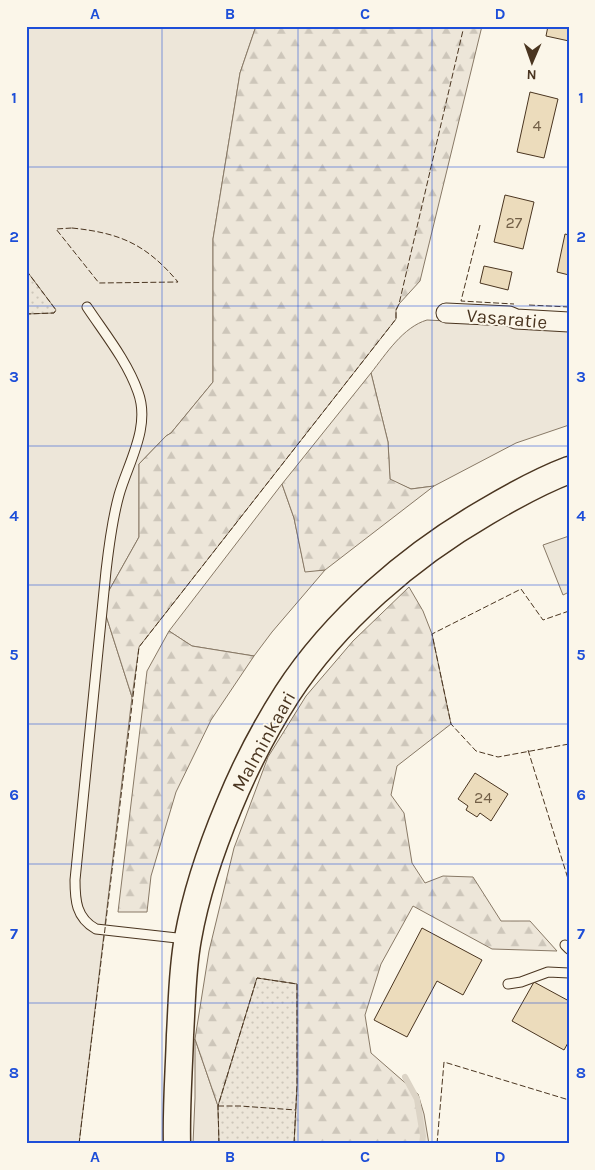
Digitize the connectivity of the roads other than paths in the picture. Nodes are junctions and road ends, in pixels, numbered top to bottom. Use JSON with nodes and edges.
{"nodes":[{"id":1,"x":87,"y":307,"type":"dead end"},
{"id":2,"x":446,"y":313,"type":"dead end"},
{"id":3,"x":569,"y":322,"type":"edge"},
{"id":4,"x":569,"y":470,"type":"edge"},
{"id":5,"x":187,"y":939,"type":"junction"},
{"id":6,"x":569,"y":973,"type":"edge"},
{"id":7,"x":508,"y":984,"type":"dead end"},
{"id":8,"x":177,"y":1144,"type":"edge"}],
"edges":[{"from":1,"to":5,"type":"lane"},
{"from":2,"to":3,"type":"street","name":"Vasaratie"},
{"from":4,"to":5,"type":"main road","name":"Malminkaari"},
{"from":5,"to":8,"type":"main road","name":"Malminkaari"},
{"from":6,"to":7,"type":"lane"}]}
